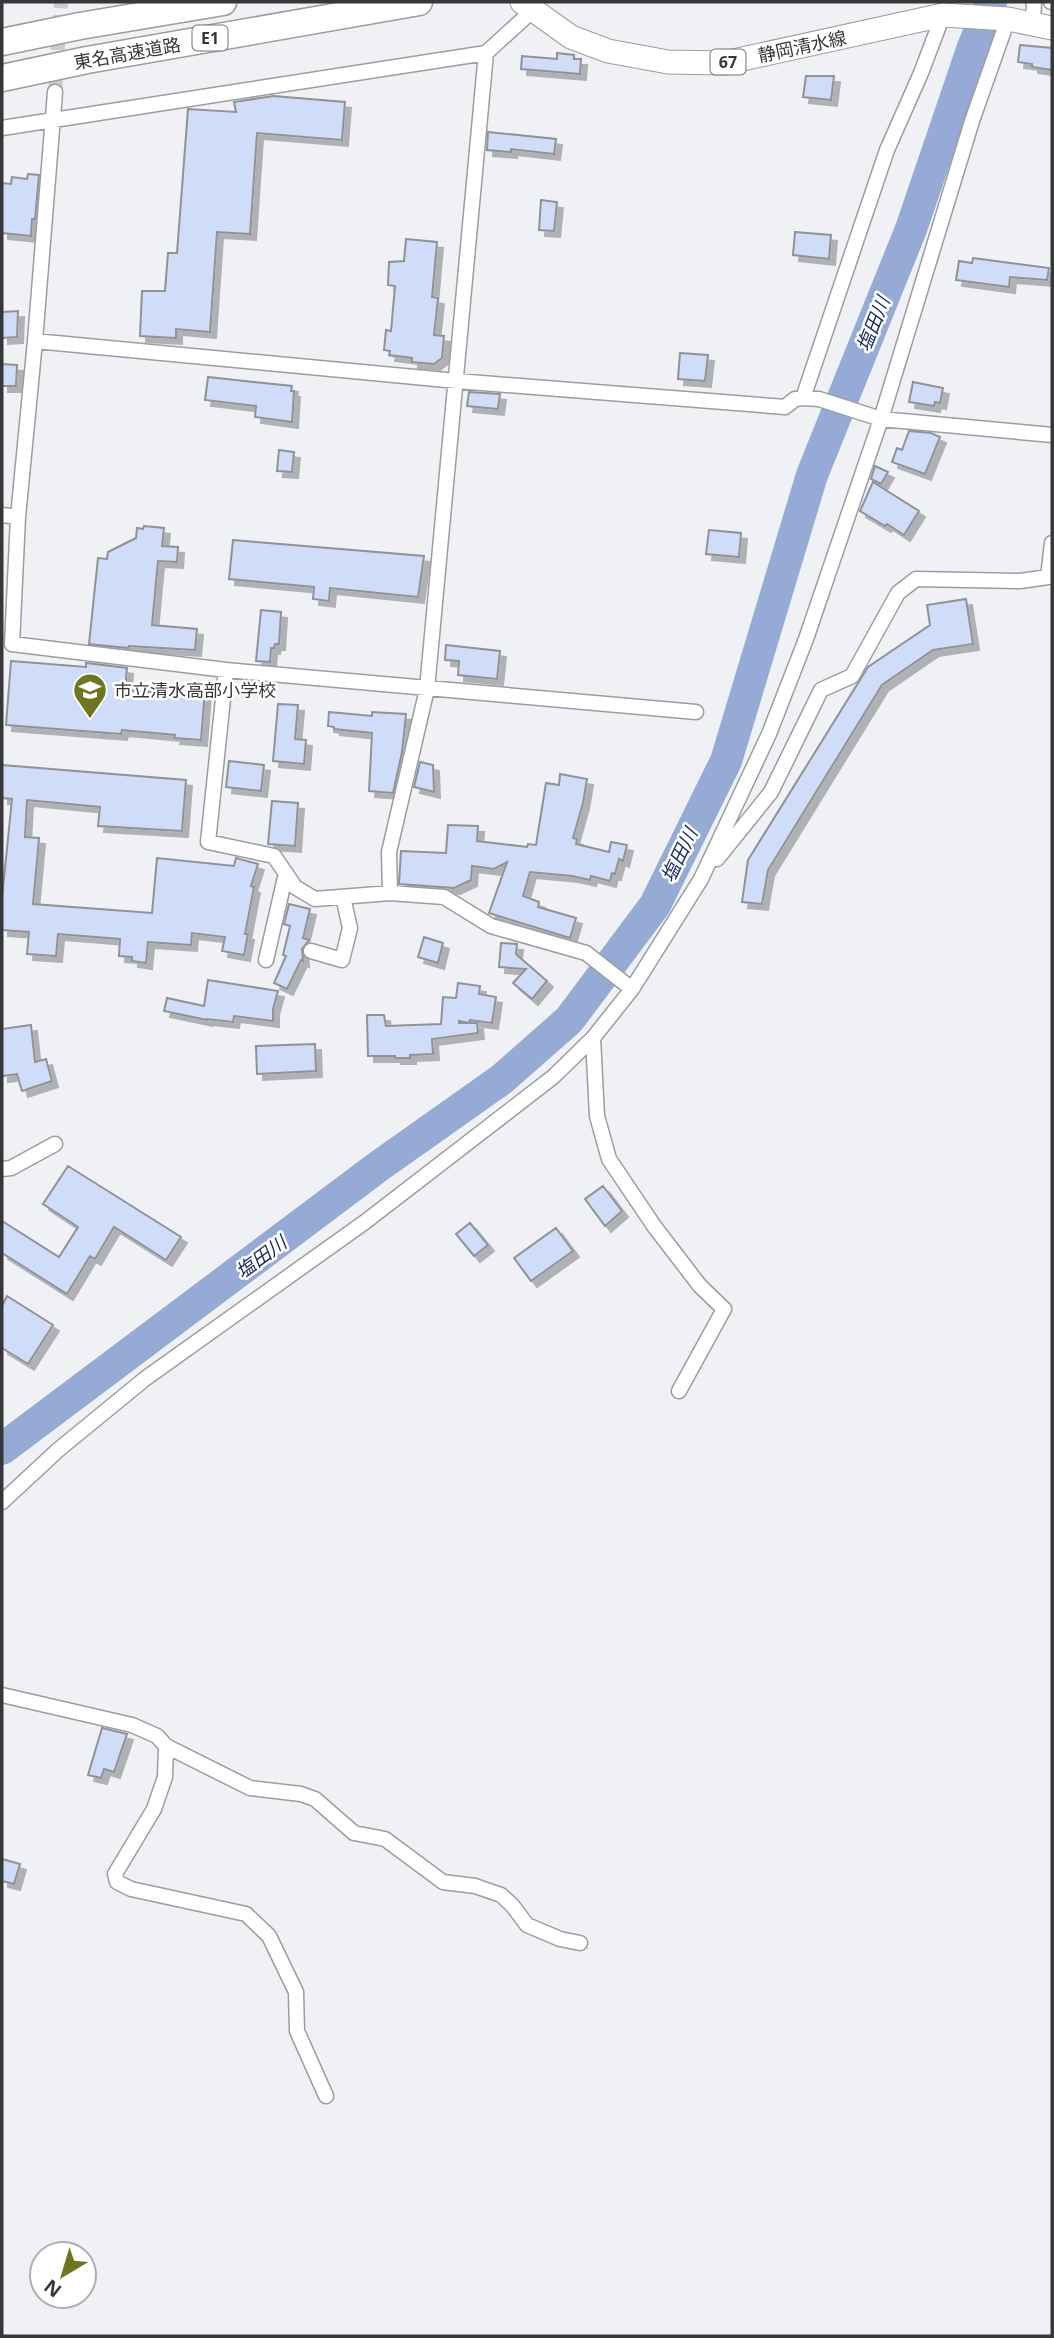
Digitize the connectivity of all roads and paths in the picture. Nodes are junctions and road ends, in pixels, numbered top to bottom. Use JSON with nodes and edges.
{"nodes":[{"id":1,"x":223,"y":2,"type":"edge"},
{"id":2,"x":419,"y":2,"type":"edge"},
{"id":3,"x":527,"y":6,"type":"edge"},
{"id":4,"x":943,"y":15,"type":"junction"},
{"id":5,"x":1040,"y":18,"type":"edge"},
{"id":6,"x":1008,"y":19,"type":"junction"},
{"id":7,"x":2,"y":42,"type":"edge"},
{"id":8,"x":486,"y":53,"type":"junction"},
{"id":9,"x":2,"y":78,"type":"edge"},
{"id":10,"x":55,"y":92,"type":"tunnel mouth"},
{"id":11,"x":52,"y":121,"type":"junction"},
{"id":12,"x":2,"y":128,"type":"edge"},
{"id":13,"x":36,"y":341,"type":"junction"},
{"id":14,"x":457,"y":381,"type":"junction"},
{"id":15,"x":803,"y":398,"type":"junction"},
{"id":16,"x":878,"y":418,"type":"junction"},
{"id":17,"x":1052,"y":435,"type":"edge"},
{"id":18,"x":2,"y":515,"type":"edge"},
{"id":19,"x":18,"y":517,"type":"junction"},
{"id":20,"x":1052,"y":543,"type":"edge"},
{"id":21,"x":1050,"y":577,"type":"edge"},
{"id":22,"x":226,"y":670,"type":"junction"},
{"id":23,"x":427,"y":689,"type":"junction"},
{"id":24,"x":695,"y":712,"type":"dead end"},
{"id":25,"x":286,"y":873,"type":"junction"},
{"id":26,"x":701,"y":879,"type":"junction"},
{"id":27,"x":390,"y":893,"type":"junction"},
{"id":28,"x":344,"y":897,"type":"junction"},
{"id":29,"x":311,"y":951,"type":"dead end"},
{"id":30,"x":266,"y":960,"type":"dead end"},
{"id":31,"x":628,"y":986,"type":"junction"},
{"id":32,"x":593,"y":1038,"type":"junction"},
{"id":33,"x":55,"y":1144,"type":"dead end"},
{"id":34,"x":2,"y":1170,"type":"edge"},
{"id":35,"x":679,"y":1391,"type":"dead end"},
{"id":36,"x":2,"y":1502,"type":"edge"},
{"id":37,"x":2,"y":1695,"type":"edge"},
{"id":38,"x":166,"y":1746,"type":"junction"},
{"id":39,"x":580,"y":1943,"type":"dead end"},
{"id":40,"x":326,"y":2096,"type":"dead end"}],
"edges":[{"from":1,"to":7,"type":"highway","name":"東名高速道路","number":"E1"},
{"from":2,"to":9,"type":"highway","name":"東名高速道路","number":"E1"},
{"from":3,"to":4,"type":"main road","name":"静岡清水線","number":"67"},
{"from":3,"to":8,"type":"street"},
{"from":4,"to":6,"type":"main road","name":"静岡清水線","number":"67"},
{"from":4,"to":15,"type":"street"},
{"from":5,"to":6,"type":"main road","name":"静岡清水線","number":"67"},
{"from":6,"to":16,"type":"street"},
{"from":8,"to":11,"type":"street"},
{"from":8,"to":14,"type":"street"},
{"from":10,"to":11,"type":"street"},
{"from":11,"to":12,"type":"street"},
{"from":11,"to":13,"type":"street"},
{"from":13,"to":14,"type":"street"},
{"from":13,"to":19,"type":"street"},
{"from":14,"to":15,"type":"street"},
{"from":14,"to":23,"type":"street"},
{"from":15,"to":16,"type":"street"},
{"from":16,"to":17,"type":"street"},
{"from":16,"to":26,"type":"street"},
{"from":18,"to":19,"type":"street"},
{"from":19,"to":22,"type":"street"},
{"from":20,"to":21,"type":"street"},
{"from":21,"to":26,"type":"street"},
{"from":22,"to":23,"type":"street"},
{"from":22,"to":25,"type":"street"},
{"from":23,"to":24,"type":"street"},
{"from":23,"to":27,"type":"street"},
{"from":25,"to":28,"type":"street"},
{"from":25,"to":30,"type":"street"},
{"from":26,"to":31,"type":"street"},
{"from":27,"to":28,"type":"street"},
{"from":27,"to":31,"type":"street"},
{"from":28,"to":29,"type":"street"},
{"from":31,"to":32,"type":"street"},
{"from":32,"to":35,"type":"street"},
{"from":32,"to":36,"type":"street"},
{"from":33,"to":34,"type":"street"},
{"from":37,"to":38,"type":"street"},
{"from":38,"to":39,"type":"street"},
{"from":38,"to":40,"type":"street"}]}
